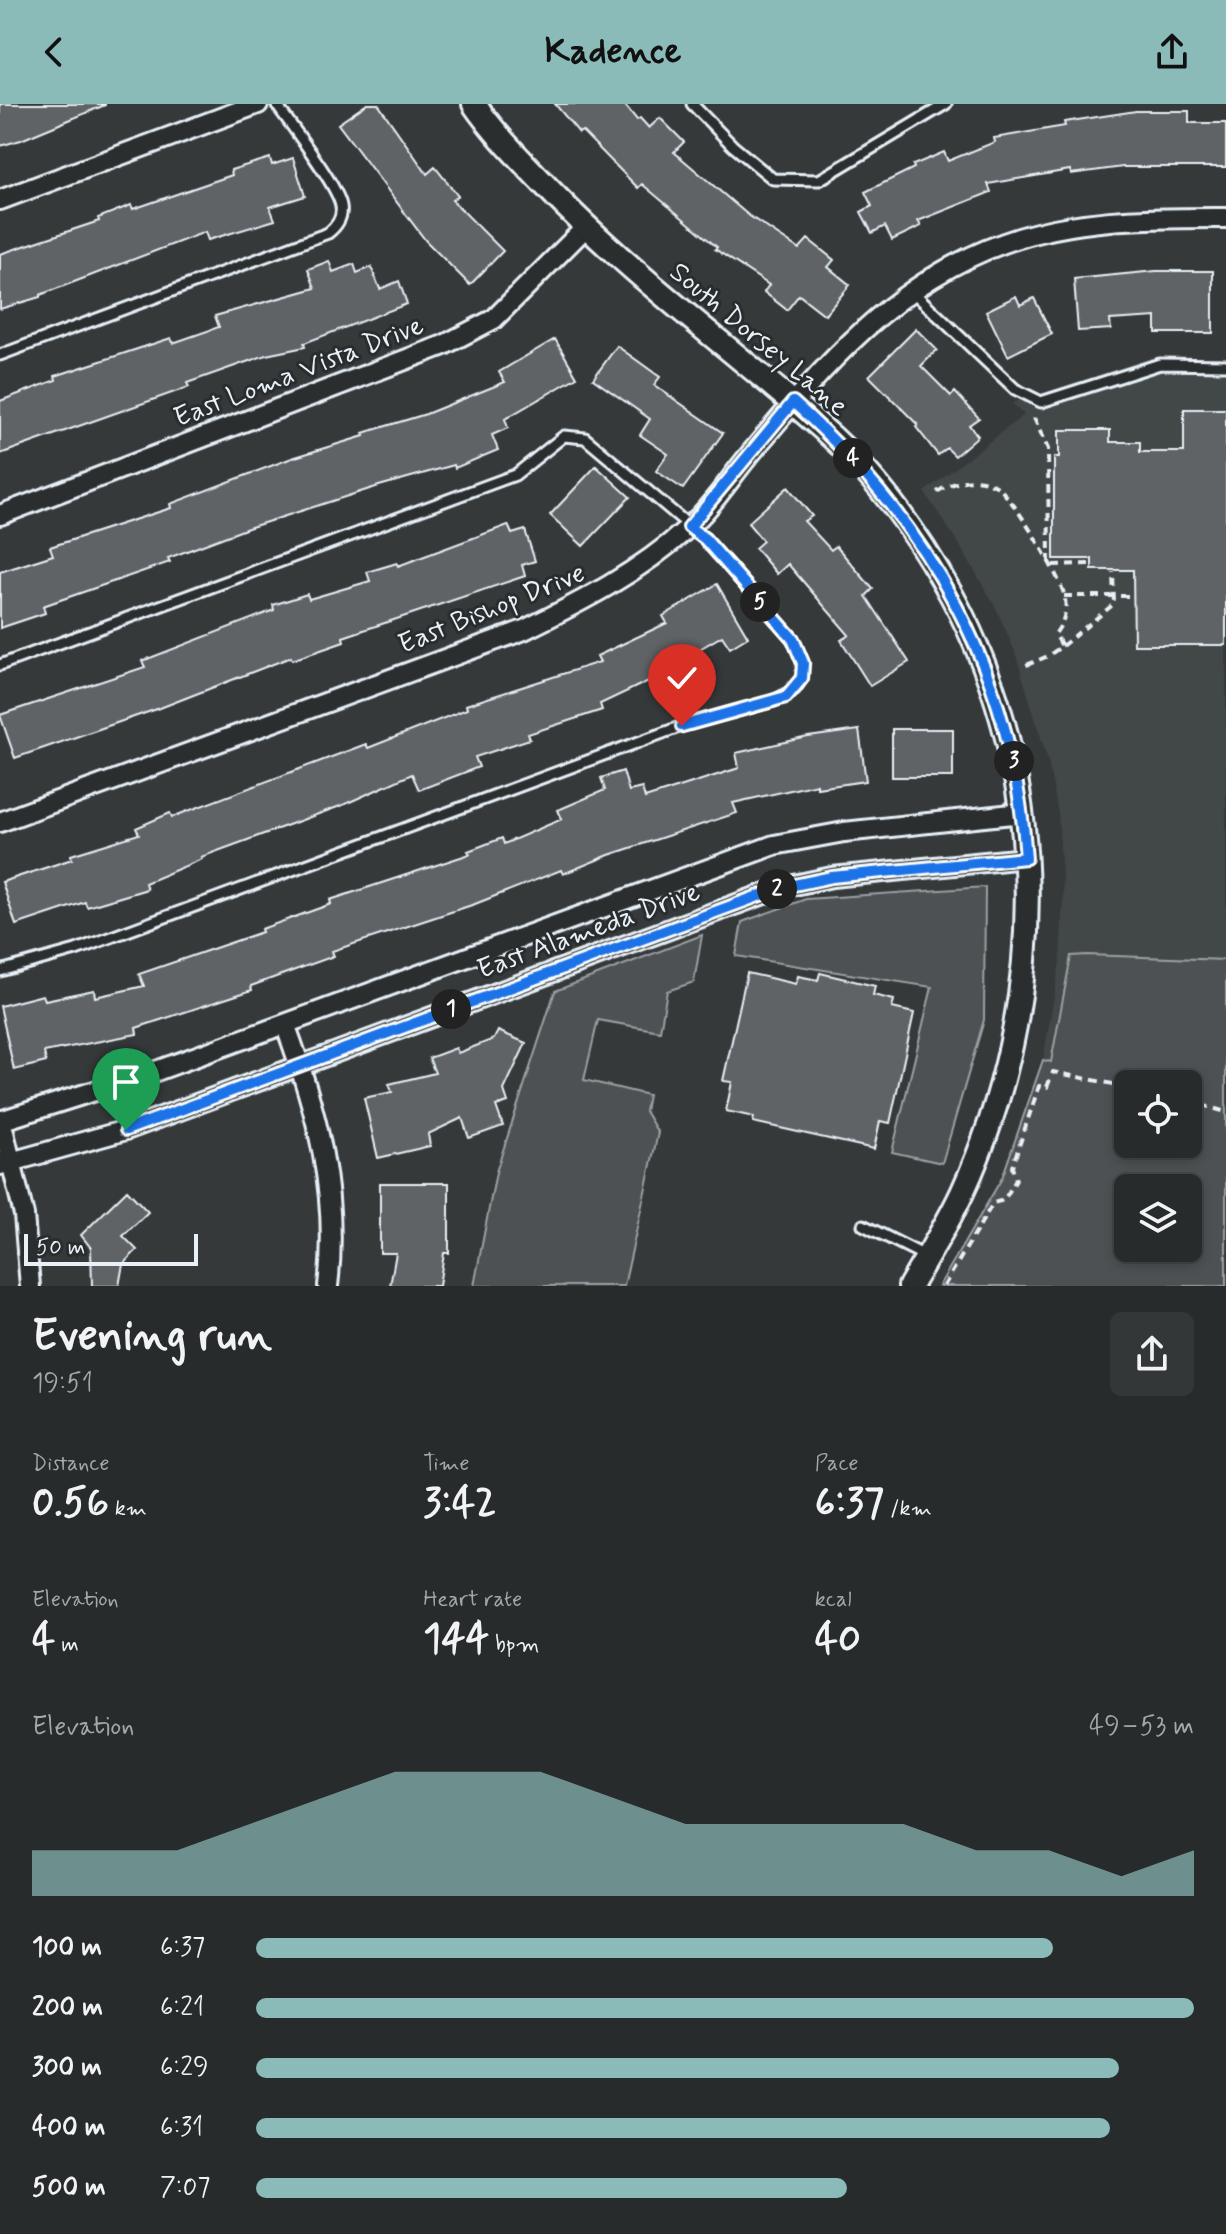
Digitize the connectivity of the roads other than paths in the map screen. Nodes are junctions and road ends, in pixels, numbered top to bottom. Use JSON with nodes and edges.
{"nodes":[{"id":1,"x":258,"y":104,"type":"edge"},
{"id":2,"x":276,"y":104,"type":"edge"},
{"id":3,"x":474,"y":104,"type":"edge"},
{"id":4,"x":692,"y":104,"type":"edge"},
{"id":5,"x":946,"y":104,"type":"edge"},
{"id":6,"x":0,"y":200,"type":"edge"},
{"id":7,"x":1226,"y":218,"type":"edge"},
{"id":8,"x":585,"y":228,"type":"junction"},
{"id":9,"x":911,"y":290,"type":"junction"},
{"id":10,"x":0,"y":355,"type":"edge"},
{"id":11,"x":1226,"y":365,"type":"edge"},
{"id":12,"x":793,"y":402,"type":"junction"},
{"id":13,"x":0,"y":515,"type":"edge"},
{"id":14,"x":689,"y":527,"type":"junction"},
{"id":15,"x":0,"y":665,"type":"edge"},
{"id":16,"x":1022,"y":813,"type":"junction"},
{"id":17,"x":0,"y":822,"type":"edge"},
{"id":18,"x":1026,"y":858,"type":"junction"},
{"id":19,"x":0,"y":971,"type":"edge"},
{"id":20,"x":285,"y":1024,"type":"junction"},
{"id":21,"x":300,"y":1065,"type":"junction"},
{"id":22,"x":1,"y":1120,"type":"edge"},
{"id":23,"x":6,"y":1164,"type":"edge"},
{"id":24,"x":863,"y":1225,"type":"dead end"},
{"id":25,"x":927,"y":1257,"type":"junction"},
{"id":26,"x":30,"y":1286,"type":"edge"},
{"id":27,"x":328,"y":1286,"type":"edge"},
{"id":28,"x":910,"y":1286,"type":"edge"}],
"edges":[{"from":1,"to":6,"type":"street"},
{"from":2,"to":10,"type":"lane"},
{"from":3,"to":8,"type":"street","name":"South Dorsey Lane"},
{"from":4,"to":5,"type":"lane"},
{"from":7,"to":9,"type":"street","name":"East Bishop Drive"},
{"from":8,"to":12,"type":"street","name":"South Dorsey Lane"},
{"from":8,"to":13,"type":"street","name":"East Loma Vista Drive"},
{"from":9,"to":11,"type":"lane"},
{"from":9,"to":12,"type":"street","name":"East Bishop Drive"},
{"from":12,"to":14,"type":"street","name":"East Bishop Drive"},
{"from":12,"to":16,"type":"street","name":"South Dorsey Lane"},
{"from":14,"to":15,"type":"lane"},
{"from":14,"to":17,"type":"street","name":"East Bishop Drive"},
{"from":14,"to":19,"type":"lane"},
{"from":16,"to":18,"type":"street","name":"South Dorsey Lane"},
{"from":16,"to":20,"type":"street","name":"East Alameda Drive"},
{"from":18,"to":21,"type":"street","name":"East Alameda Drive"},
{"from":18,"to":25,"type":"street","name":"South Dorsey Lane"},
{"from":20,"to":21,"type":"street"},
{"from":20,"to":22,"type":"street","name":"East Alameda Drive"},
{"from":21,"to":23,"type":"street","name":"East Alameda Drive"},
{"from":21,"to":27,"type":"street"},
{"from":22,"to":23,"type":"street"},
{"from":23,"to":26,"type":"street"},
{"from":24,"to":25,"type":"lane"},
{"from":25,"to":28,"type":"street","name":"South Dorsey Lane"}]}
